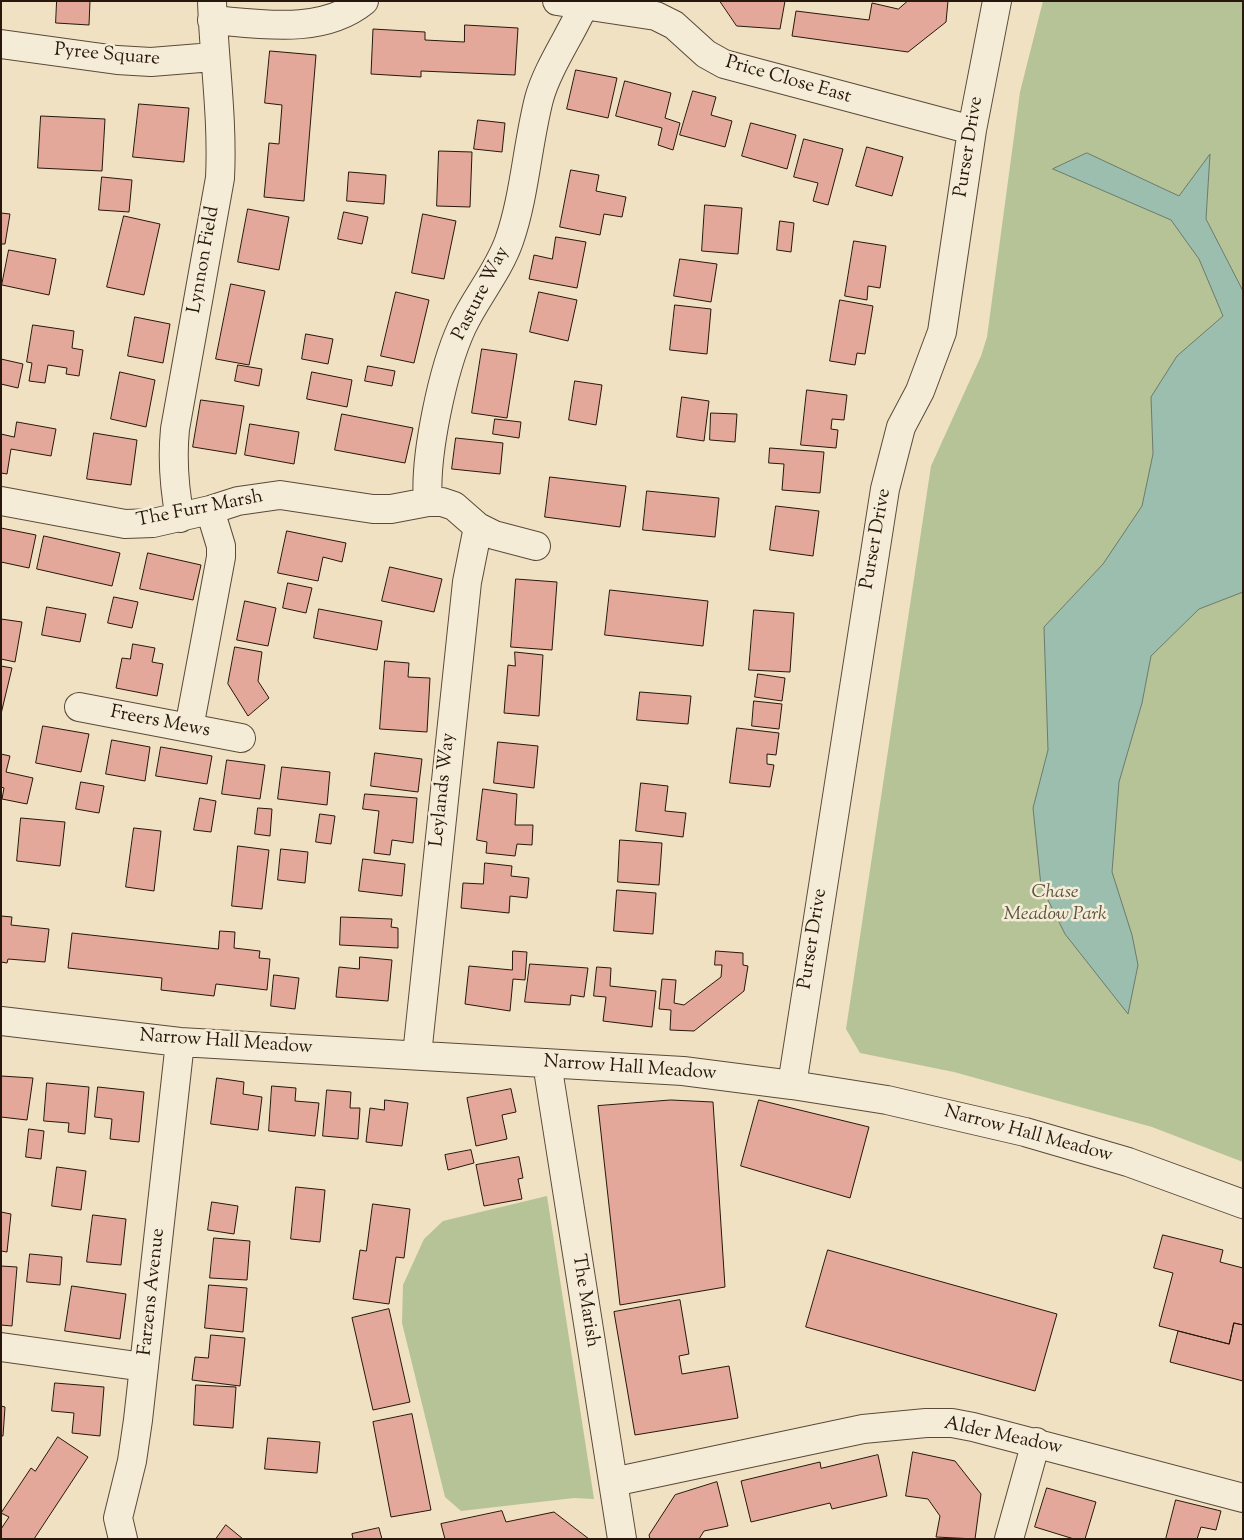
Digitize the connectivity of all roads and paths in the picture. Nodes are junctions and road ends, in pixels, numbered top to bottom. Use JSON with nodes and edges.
{"nodes":[{"id":1,"x":364,"y":1,"type":"edge"},
{"id":2,"x":997,"y":1,"type":"edge"},
{"id":3,"x":570,"y":4,"type":"edge"},
{"id":4,"x":657,"y":9,"type":"edge"},
{"id":5,"x":212,"y":11,"type":"edge"},
{"id":6,"x":1,"y":44,"type":"edge"},
{"id":7,"x":214,"y":57,"type":"junction"},
{"id":8,"x":972,"y":130,"type":"junction"},
{"id":9,"x":1,"y":501,"type":"edge"},
{"id":10,"x":428,"y":502,"type":"junction"},
{"id":11,"x":210,"y":510,"type":"junction"},
{"id":12,"x":180,"y":518,"type":"junction"},
{"id":13,"x":478,"y":526,"type":"junction"},
{"id":14,"x":536,"y":546,"type":"dead end"},
{"id":15,"x":79,"y":707,"type":"dead end"},
{"id":16,"x":189,"y":728,"type":"junction"},
{"id":17,"x":241,"y":738,"type":"dead end"},
{"id":18,"x":1,"y":1021,"type":"edge"},
{"id":19,"x":180,"y":1042,"type":"junction"},
{"id":20,"x":417,"y":1055,"type":"junction"},
{"id":21,"x":547,"y":1063,"type":"junction"},
{"id":22,"x":792,"y":1085,"type":"junction"},
{"id":23,"x":1243,"y":1204,"type":"edge"},
{"id":24,"x":1,"y":1347,"type":"edge"},
{"id":25,"x":144,"y":1367,"type":"junction"},
{"id":26,"x":1036,"y":1442,"type":"junction"},
{"id":27,"x":613,"y":1482,"type":"junction"},
{"id":28,"x":1243,"y":1498,"type":"edge"},
{"id":29,"x":123,"y":1539,"type":"edge"},
{"id":30,"x":622,"y":1539,"type":"edge"},
{"id":31,"x":1009,"y":1539,"type":"edge"}],
"edges":[{"from":1,"to":5,"type":"street"},
{"from":2,"to":8,"type":"street","name":"Purser Drive"},
{"from":3,"to":4,"type":"street","name":"Price Close East"},
{"from":3,"to":10,"type":"street","name":"Pasture Way"},
{"from":4,"to":8,"type":"street","name":"Price Close East"},
{"from":5,"to":7,"type":"street","name":"Lynnon Field"},
{"from":6,"to":7,"type":"street","name":"Pyree Square"},
{"from":7,"to":12,"type":"street","name":"Lynnon Field"},
{"from":8,"to":22,"type":"street","name":"Purser Drive"},
{"from":9,"to":12,"type":"street","name":"The Furr Marsh"},
{"from":10,"to":11,"type":"street","name":"The Furr Marsh"},
{"from":10,"to":13,"type":"street","name":"The Furr Marsh"},
{"from":11,"to":12,"type":"street","name":"The Furr Marsh"},
{"from":11,"to":16,"type":"street"},
{"from":13,"to":14,"type":"street","name":"The Furr Marsh"},
{"from":13,"to":20,"type":"street","name":"Leylands Way"},
{"from":15,"to":16,"type":"street","name":"Freers Mews"},
{"from":16,"to":17,"type":"street","name":"Freers Mews"},
{"from":18,"to":19,"type":"street","name":"Narrow Hall Meadow"},
{"from":19,"to":20,"type":"street","name":"Narrow Hall Meadow"},
{"from":19,"to":25,"type":"street","name":"Farzens Avenue"},
{"from":20,"to":21,"type":"street","name":"Narrow Hall Meadow"},
{"from":21,"to":22,"type":"street","name":"Narrow Hall Meadow"},
{"from":21,"to":27,"type":"street","name":"The Marish"},
{"from":22,"to":23,"type":"street","name":"Narrow Hall Meadow"},
{"from":24,"to":25,"type":"street"},
{"from":25,"to":29,"type":"street","name":"Farzens Avenue"},
{"from":26,"to":27,"type":"street","name":"Alder Meadow"},
{"from":26,"to":28,"type":"street","name":"Alder Meadow"},
{"from":26,"to":31,"type":"street"},
{"from":27,"to":30,"type":"street","name":"The Marish"}]}
